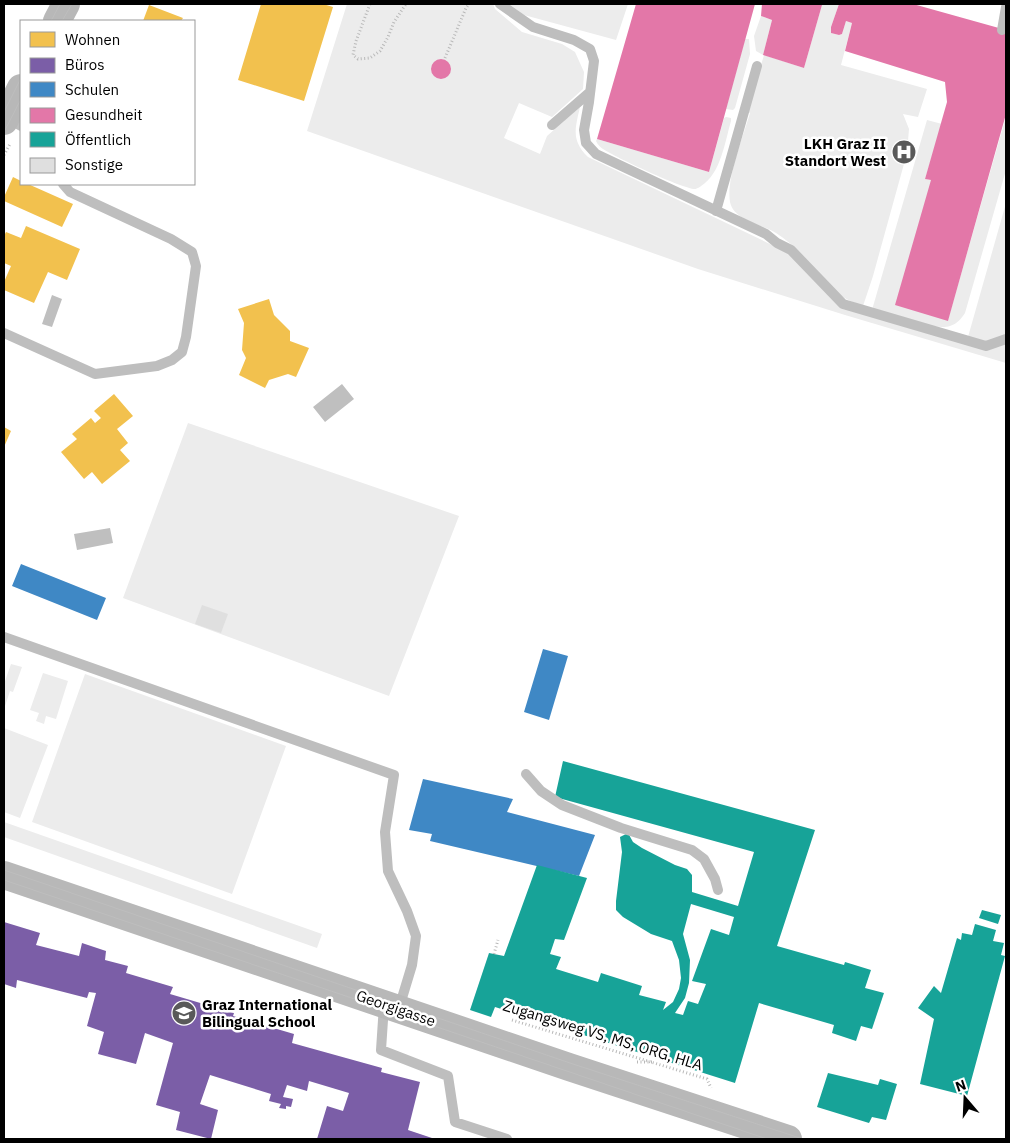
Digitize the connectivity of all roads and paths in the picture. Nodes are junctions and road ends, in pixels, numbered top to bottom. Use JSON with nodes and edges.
{"nodes":[{"id":1,"x":66,"y":4,"type":"edge"},
{"id":2,"x":370,"y":4,"type":"edge"},
{"id":3,"x":406,"y":4,"type":"edge"},
{"id":4,"x":469,"y":4,"type":"edge"},
{"id":5,"x":500,"y":4,"type":"edge"},
{"id":6,"x":1006,"y":7,"type":"edge"},
{"id":7,"x":58,"y":20,"type":"edge"},
{"id":8,"x":1002,"y":30,"type":"dead end"},
{"id":9,"x":445,"y":58,"type":"dead end"},
{"id":10,"x":757,"y":66,"type":"dead end"},
{"id":11,"x":20,"y":91,"type":"edge"},
{"id":12,"x":590,"y":92,"type":"junction"},
{"id":13,"x":10,"y":122,"type":"edge"},
{"id":14,"x":552,"y":125,"type":"dead end"},
{"id":15,"x":64,"y":185,"type":"edge"},
{"id":16,"x":716,"y":211,"type":"junction"},
{"id":17,"x":4,"y":333,"type":"edge"},
{"id":18,"x":1006,"y":339,"type":"edge"},
{"id":19,"x":4,"y":637,"type":"edge"},
{"id":20,"x":526,"y":774,"type":"dead end"},
{"id":21,"x":4,"y":875,"type":"edge"},
{"id":22,"x":718,"y":890,"type":"dead end"},
{"id":23,"x":498,"y":940,"type":"dead end"},
{"id":24,"x":494,"y":954,"type":"dead end"},
{"id":25,"x":392,"y":1006,"type":"junction"},
{"id":26,"x":511,"y":1019,"type":"dead end"},
{"id":27,"x":707,"y":1079,"type":"dead end"},
{"id":28,"x":507,"y":1139,"type":"edge"},
{"id":29,"x":788,"y":1139,"type":"edge"}],
"edges":[{"from":1,"to":7,"type":"main road"},
{"from":2,"to":3,"type":"path"},
{"from":4,"to":9,"type":"path"},
{"from":5,"to":12,"type":"lane"},
{"from":6,"to":8,"type":"lane"},
{"from":10,"to":16,"type":"lane"},
{"from":11,"to":13,"type":"main road"},
{"from":12,"to":14,"type":"lane"},
{"from":12,"to":16,"type":"lane"},
{"from":15,"to":17,"type":"lane"},
{"from":16,"to":18,"type":"lane"},
{"from":19,"to":25,"type":"lane"},
{"from":20,"to":22,"type":"lane"},
{"from":21,"to":25,"type":"main road","name":"Georgigasse"},
{"from":23,"to":24,"type":"path"},
{"from":25,"to":28,"type":"lane"},
{"from":25,"to":29,"type":"main road","name":"Georgigasse"},
{"from":26,"to":27,"type":"path","name":"Zugangsweg VS, MS, ORG, HLA"}]}
